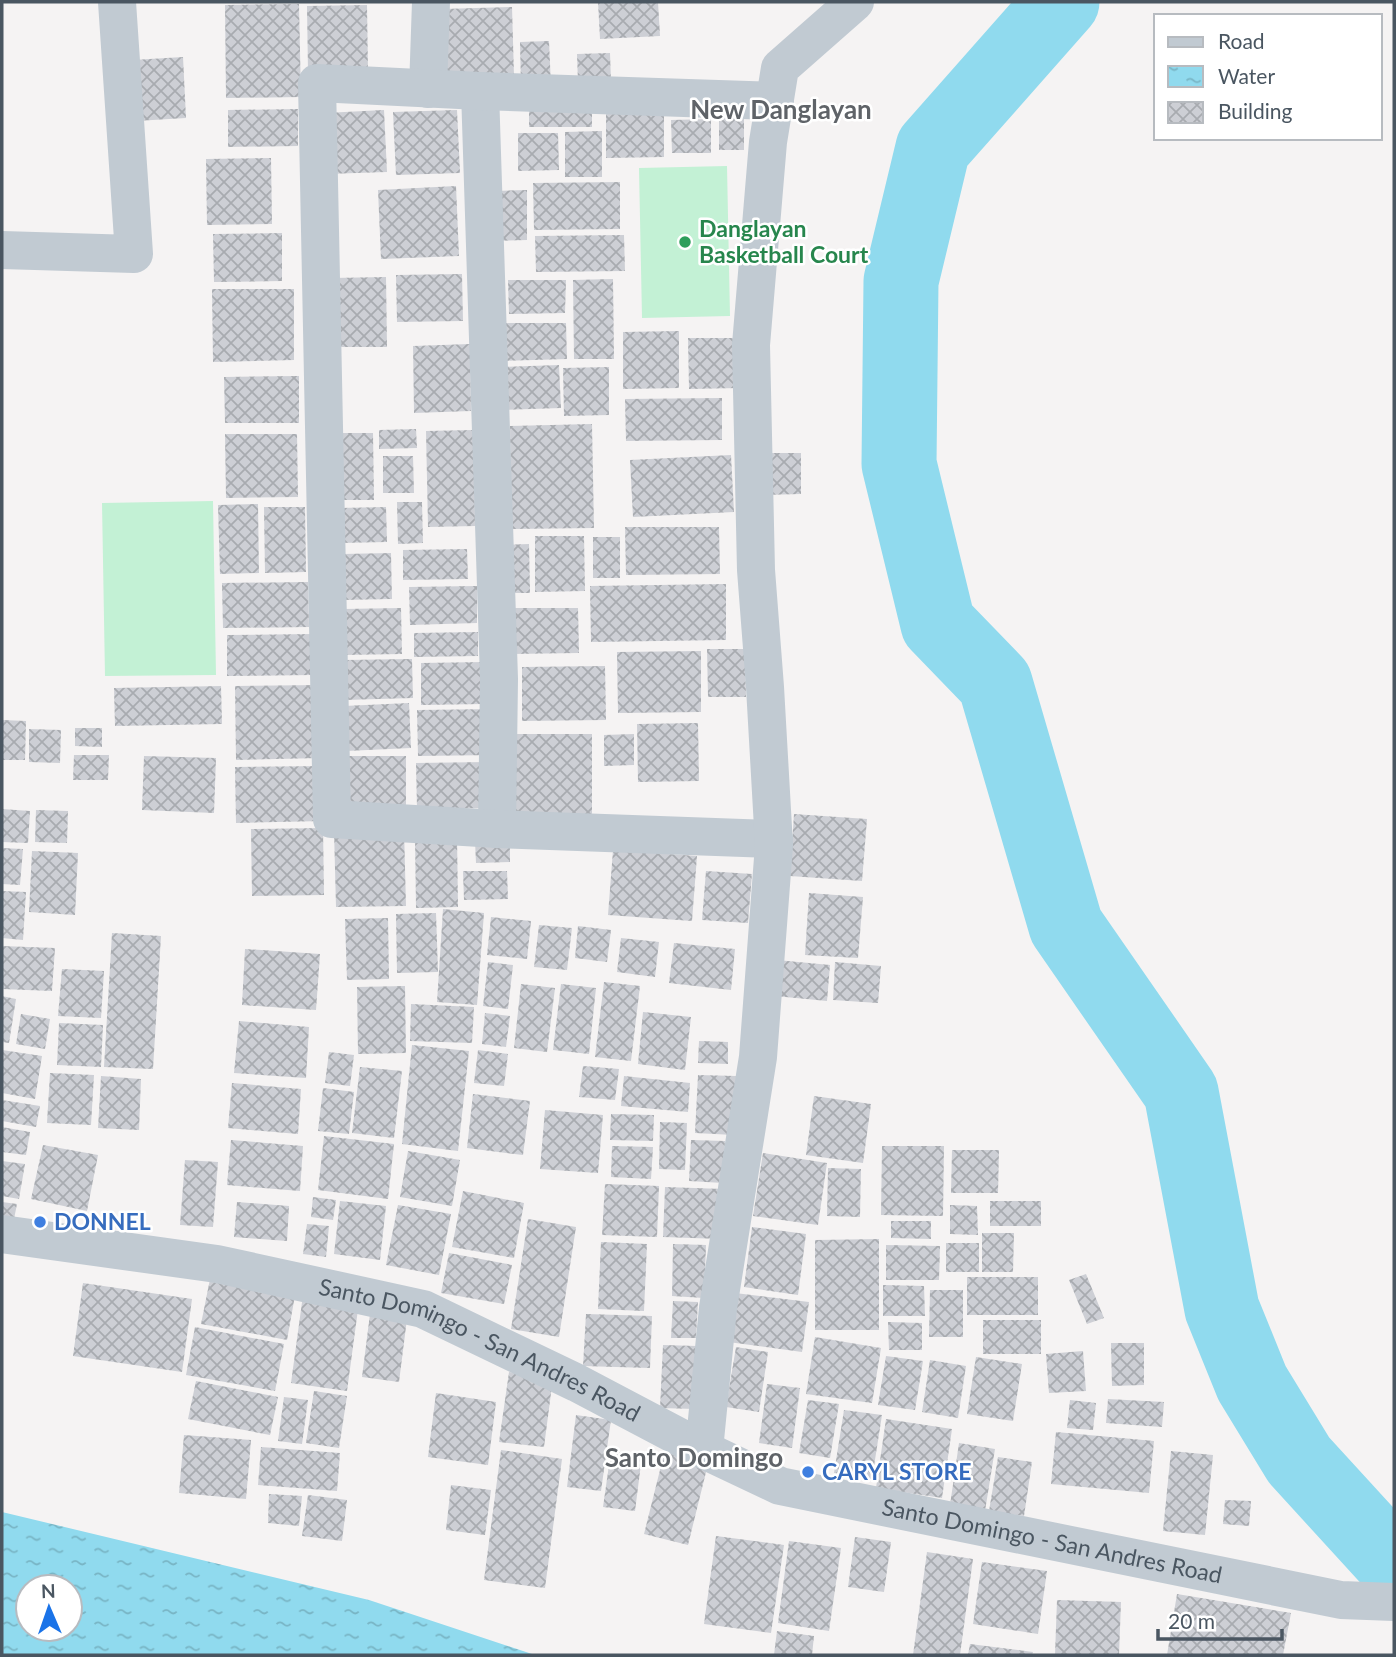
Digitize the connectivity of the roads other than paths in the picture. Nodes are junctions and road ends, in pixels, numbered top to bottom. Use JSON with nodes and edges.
{"nodes":[{"id":1,"x":117,"y":2,"type":"edge"},
{"id":2,"x":431,"y":2,"type":"edge"},
{"id":3,"x":855,"y":2,"type":"edge"},
{"id":4,"x":428,"y":89,"type":"junction"},
{"id":5,"x":480,"y":91,"type":"junction"},
{"id":6,"x":775,"y":101,"type":"junction"},
{"id":7,"x":2,"y":250,"type":"edge"},
{"id":8,"x":496,"y":829,"type":"junction"},
{"id":9,"x":774,"y":839,"type":"junction"},
{"id":10,"x":2,"y":1234,"type":"edge"},
{"id":11,"x":704,"y":1450,"type":"junction"},
{"id":12,"x":1394,"y":1602,"type":"edge"}],
"edges":[{"from":1,"to":7,"type":"street"},
{"from":2,"to":4,"type":"street"},
{"from":3,"to":6,"type":"street"},
{"from":4,"to":5,"type":"street"},
{"from":4,"to":8,"type":"street"},
{"from":5,"to":6,"type":"street"},
{"from":5,"to":8,"type":"street"},
{"from":6,"to":9,"type":"street"},
{"from":8,"to":9,"type":"street"},
{"from":9,"to":11,"type":"street"},
{"from":10,"to":11,"type":"street","name":"Santo Domingo - San Andres Road"},
{"from":11,"to":12,"type":"street","name":"Santo Domingo - San Andres Road"}]}
